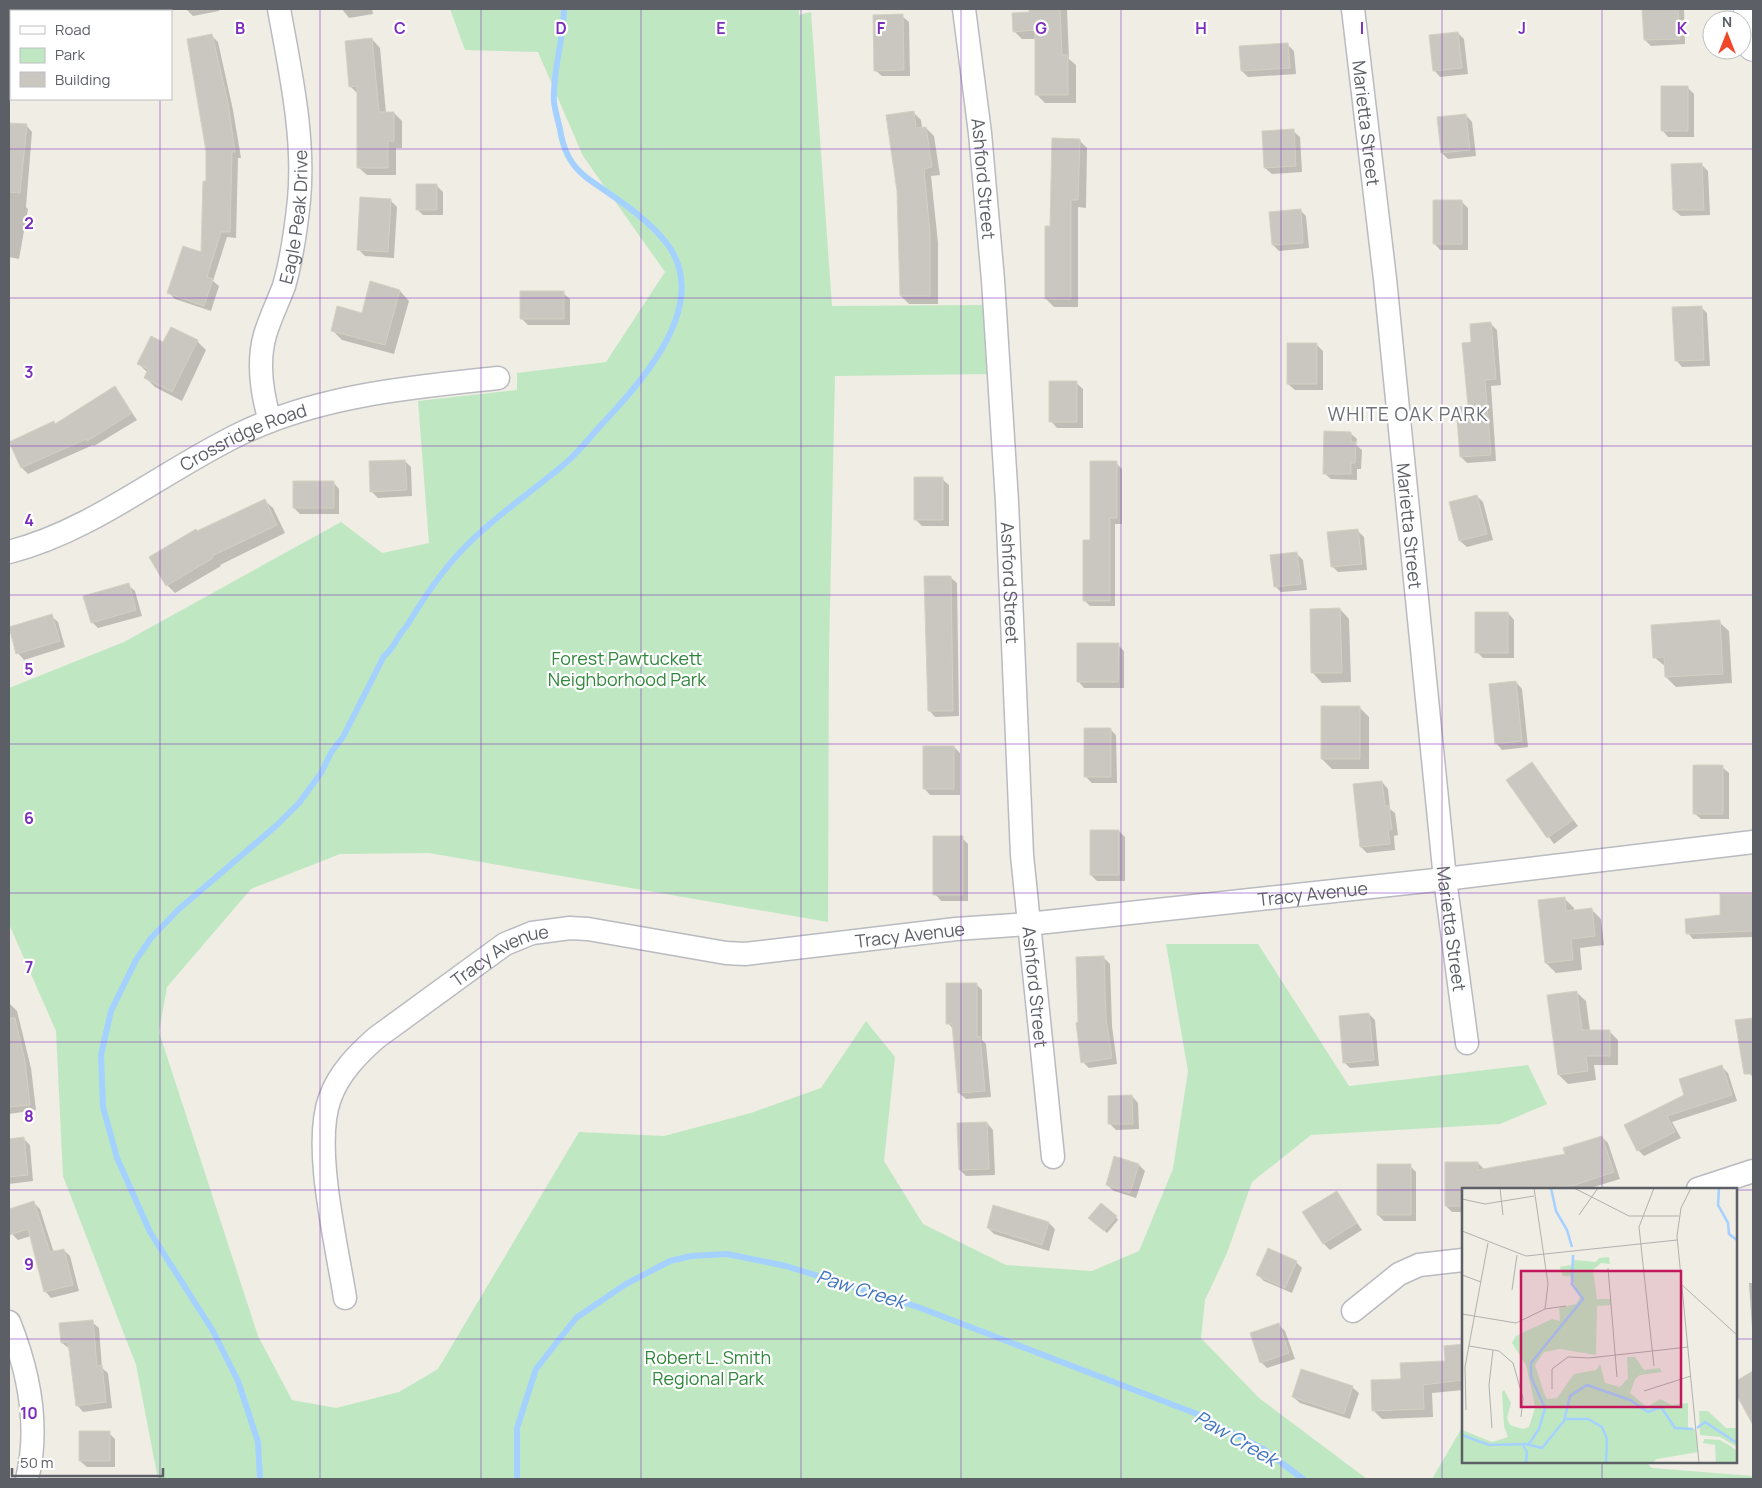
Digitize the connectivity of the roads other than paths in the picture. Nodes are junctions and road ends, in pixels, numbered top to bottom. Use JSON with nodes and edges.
{"nodes":[{"id":1,"x":279,"y":9,"type":"edge"},
{"id":2,"x":964,"y":9,"type":"edge"},
{"id":3,"x":1353,"y":9,"type":"edge"},
{"id":4,"x":1748,"y":9,"type":"edge"},
{"id":5,"x":1753,"y":47,"type":"edge"},
{"id":6,"x":498,"y":378,"type":"dead end"},
{"id":7,"x":270,"y":421,"type":"junction"},
{"id":8,"x":9,"y":552,"type":"edge"},
{"id":9,"x":1753,"y":842,"type":"edge"},
{"id":10,"x":1445,"y":879,"type":"junction"},
{"id":11,"x":1028,"y":924,"type":"junction"},
{"id":12,"x":1467,"y":1043,"type":"dead end"},
{"id":13,"x":1053,"y":1157,"type":"dead end"},
{"id":14,"x":1753,"y":1171,"type":"edge"},
{"id":15,"x":1701,"y":1188,"type":"edge"},
{"id":16,"x":1462,"y":1260,"type":"edge"},
{"id":17,"x":345,"y":1298,"type":"dead end"},
{"id":18,"x":1353,"y":1311,"type":"dead end"},
{"id":19,"x":9,"y":1322,"type":"edge"},
{"id":20,"x":27,"y":1479,"type":"edge"}],
"edges":[{"from":1,"to":7,"type":"street","name":"Eagle Peak Drive"},
{"from":2,"to":11,"type":"street","name":"Ashford Street"},
{"from":3,"to":10,"type":"street","name":"Marietta Street"},
{"from":4,"to":5,"type":"main road"},
{"from":6,"to":7,"type":"street","name":"Crossridge Road"},
{"from":7,"to":8,"type":"street","name":"Crossridge Road"},
{"from":9,"to":10,"type":"street","name":"Tracy Avenue"},
{"from":10,"to":11,"type":"street","name":"Tracy Avenue"},
{"from":10,"to":12,"type":"street","name":"Marietta Street"},
{"from":11,"to":13,"type":"street","name":"Ashford Street"},
{"from":11,"to":17,"type":"street","name":"Tracy Avenue"},
{"from":14,"to":15,"type":"street"},
{"from":16,"to":18,"type":"street"},
{"from":19,"to":20,"type":"street"}]}
